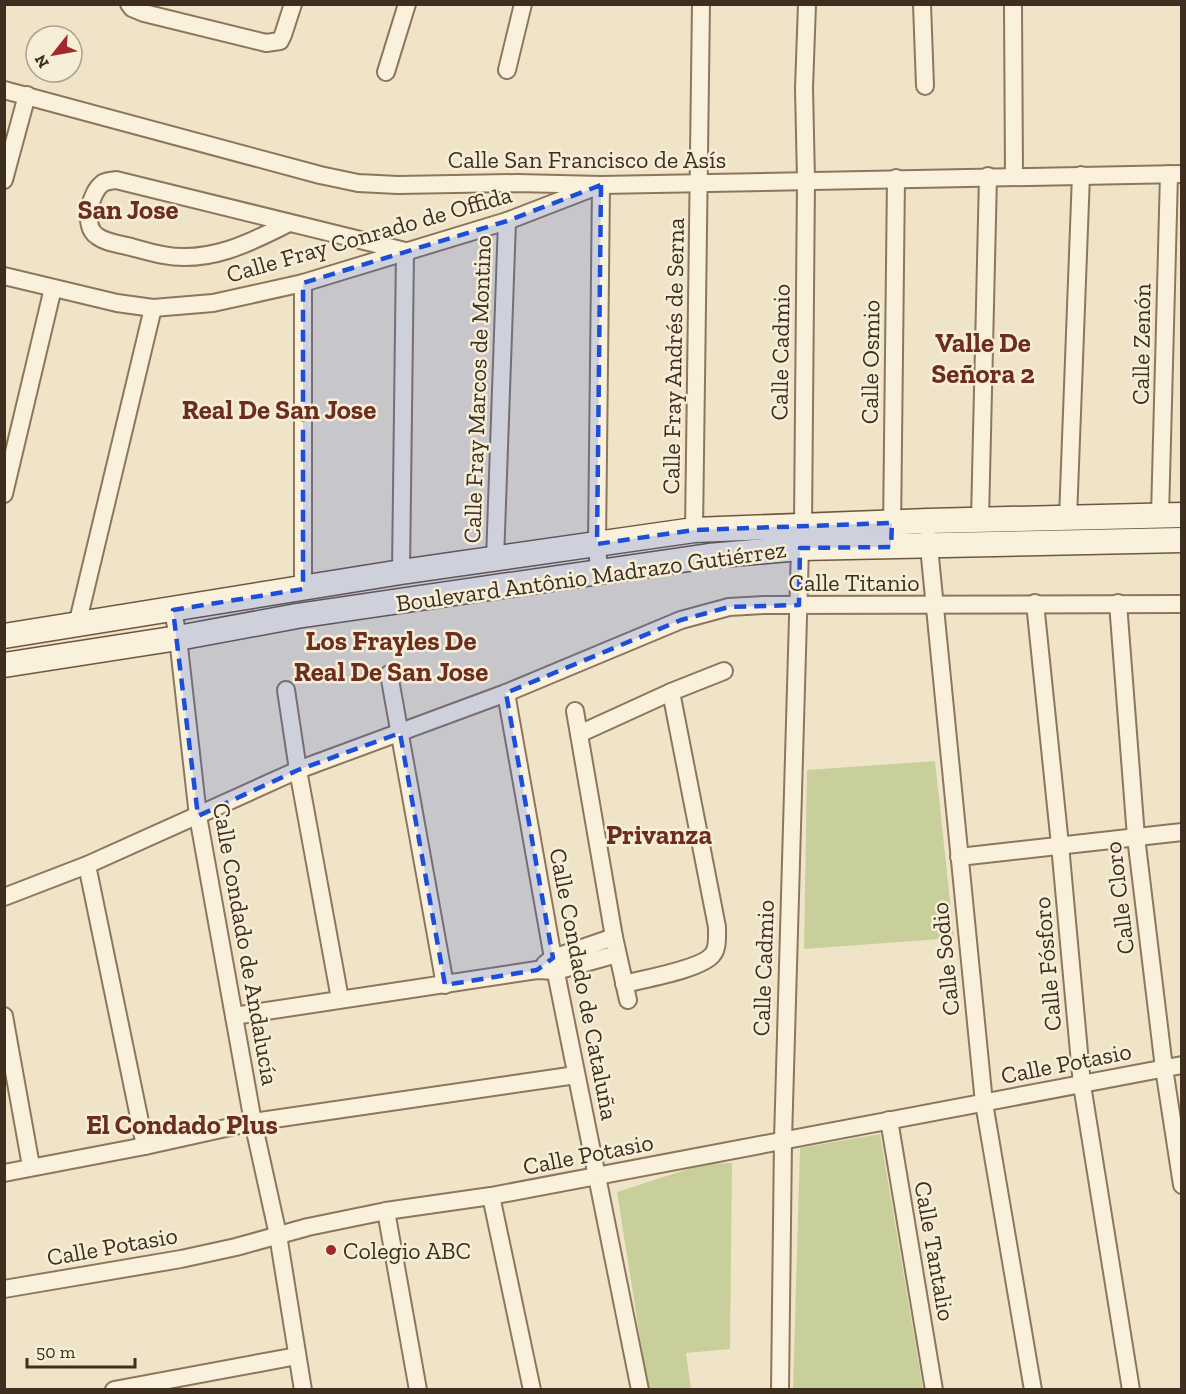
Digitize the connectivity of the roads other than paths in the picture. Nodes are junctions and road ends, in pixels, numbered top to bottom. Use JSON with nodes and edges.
{"nodes":[{"id":1,"x":129,"y":4,"type":"edge"},
{"id":2,"x":292,"y":4,"type":"edge"},
{"id":3,"x":407,"y":4,"type":"edge"},
{"id":4,"x":523,"y":4,"type":"edge"},
{"id":5,"x":701,"y":4,"type":"edge"},
{"id":6,"x":807,"y":4,"type":"edge"},
{"id":7,"x":922,"y":4,"type":"edge"},
{"id":8,"x":1013,"y":4,"type":"edge"},
{"id":9,"x":507,"y":70,"type":"dead end"},
{"id":10,"x":386,"y":72,"type":"dead end"},
{"id":11,"x":925,"y":86,"type":"dead end"},
{"id":12,"x":4,"y":90,"type":"edge"},
{"id":13,"x":27,"y":95,"type":"junction"},
{"id":14,"x":1175,"y":174,"type":"edge"},
{"id":15,"x":1081,"y":175,"type":"junction"},
{"id":16,"x":988,"y":176,"type":"junction"},
{"id":17,"x":1014,"y":176,"type":"junction"},
{"id":18,"x":896,"y":178,"type":"junction"},
{"id":19,"x":4,"y":180,"type":"edge"},
{"id":20,"x":806,"y":180,"type":"junction"},
{"id":21,"x":699,"y":183,"type":"junction"},
{"id":22,"x":601,"y":185,"type":"junction"},
{"id":23,"x":507,"y":221,"type":"junction"},
{"id":24,"x":289,"y":223,"type":"junction"},
{"id":25,"x":405,"y":251,"type":"junction"},
{"id":26,"x":4,"y":276,"type":"edge"},
{"id":27,"x":303,"y":283,"type":"junction"},
{"id":28,"x":53,"y":288,"type":"junction"},
{"id":29,"x":153,"y":308,"type":"junction"},
{"id":30,"x":4,"y":494,"type":"edge"},
{"id":31,"x":1171,"y":515,"type":"edge"},
{"id":32,"x":1068,"y":518,"type":"junction"},
{"id":33,"x":980,"y":519,"type":"junction"},
{"id":34,"x":928,"y":521,"type":"junction"},
{"id":35,"x":892,"y":523,"type":"junction"},
{"id":36,"x":694,"y":530,"type":"junction"},
{"id":37,"x":801,"y":536,"type":"junction"},
{"id":38,"x":1182,"y":540,"type":"edge"},
{"id":39,"x":597,"y":544,"type":"junction"},
{"id":40,"x":928,"y":546,"type":"junction"},
{"id":41,"x":891,"y":547,"type":"junction"},
{"id":42,"x":495,"y":560,"type":"junction"},
{"id":43,"x":599,"y":571,"type":"junction"},
{"id":44,"x":400,"y":572,"type":"junction"},
{"id":45,"x":303,"y":589,"type":"junction"},
{"id":46,"x":1035,"y":603,"type":"junction"},
{"id":47,"x":1118,"y":603,"type":"junction"},
{"id":48,"x":1182,"y":604,"type":"edge"},
{"id":49,"x":800,"y":605,"type":"junction"},
{"id":50,"x":934,"y":606,"type":"junction"},
{"id":51,"x":173,"y":610,"type":"junction"},
{"id":52,"x":77,"y":625,"type":"junction"},
{"id":53,"x":4,"y":636,"type":"edge"},
{"id":54,"x":178,"y":638,"type":"junction"},
{"id":55,"x":4,"y":664,"type":"edge"},
{"id":56,"x":724,"y":671,"type":"dead end"},
{"id":57,"x":389,"y":674,"type":"dead end"},
{"id":58,"x":286,"y":690,"type":"dead end"},
{"id":59,"x":671,"y":692,"type":"junction"},
{"id":60,"x":506,"y":693,"type":"junction"},
{"id":61,"x":575,"y":711,"type":"dead end"},
{"id":62,"x":400,"y":733,"type":"junction"},
{"id":63,"x":579,"y":734,"type":"junction"},
{"id":64,"x":298,"y":770,"type":"junction"},
{"id":65,"x":198,"y":816,"type":"junction"},
{"id":66,"x":1182,"y":832,"type":"edge"},
{"id":67,"x":1136,"y":837,"type":"junction"},
{"id":68,"x":1060,"y":845,"type":"junction"},
{"id":69,"x":959,"y":857,"type":"junction"},
{"id":70,"x":87,"y":865,"type":"junction"},
{"id":71,"x":4,"y":897,"type":"edge"},
{"id":72,"x":614,"y":937,"type":"junction"},
{"id":73,"x":617,"y":954,"type":"junction"},
{"id":74,"x":554,"y":965,"type":"junction"},
{"id":75,"x":445,"y":985,"type":"junction"},
{"id":76,"x":340,"y":999,"type":"junction"},
{"id":77,"x":4,"y":1016,"type":"edge"},
{"id":78,"x":234,"y":1016,"type":"junction"},
{"id":79,"x":1182,"y":1065,"type":"edge"},
{"id":80,"x":1164,"y":1068,"type":"junction"},
{"id":81,"x":576,"y":1075,"type":"junction"},
{"id":82,"x":1082,"y":1085,"type":"junction"},
{"id":83,"x":984,"y":1103,"type":"junction"},
{"id":84,"x":889,"y":1120,"type":"junction"},
{"id":85,"x":253,"y":1122,"type":"junction"},
{"id":86,"x":783,"y":1140,"type":"junction"},
{"id":87,"x":145,"y":1146,"type":"junction"},
{"id":88,"x":31,"y":1166,"type":"junction"},
{"id":89,"x":4,"y":1173,"type":"edge"},
{"id":90,"x":597,"y":1177,"type":"junction"},
{"id":91,"x":1182,"y":1185,"type":"edge"},
{"id":92,"x":491,"y":1197,"type":"junction"},
{"id":93,"x":387,"y":1212,"type":"junction"},
{"id":94,"x":278,"y":1235,"type":"junction"},
{"id":95,"x":4,"y":1289,"type":"edge"},
{"id":96,"x":297,"y":1356,"type":"junction"},
{"id":97,"x":189,"y":1383,"type":"edge"},
{"id":98,"x":114,"y":1389,"type":"edge"},
{"id":99,"x":303,"y":1389,"type":"edge"},
{"id":100,"x":418,"y":1389,"type":"edge"},
{"id":101,"x":532,"y":1389,"type":"edge"},
{"id":102,"x":640,"y":1389,"type":"edge"},
{"id":103,"x":780,"y":1389,"type":"edge"},
{"id":104,"x":934,"y":1389,"type":"edge"},
{"id":105,"x":1033,"y":1389,"type":"edge"},
{"id":106,"x":1131,"y":1389,"type":"edge"}],
"edges":[{"from":1,"to":2,"type":"street"},
{"from":3,"to":10,"type":"street"},
{"from":4,"to":9,"type":"street"},
{"from":5,"to":21,"type":"street","name":"Calle Fray Andrés de Serna"},
{"from":6,"to":20,"type":"street","name":"Calle Cadmio"},
{"from":7,"to":11,"type":"street"},
{"from":8,"to":17,"type":"street"},
{"from":12,"to":13,"type":"street","name":"Calle San Francisco de Asís"},
{"from":13,"to":19,"type":"street"},
{"from":13,"to":22,"type":"street","name":"Calle San Francisco de Asís"},
{"from":14,"to":15,"type":"street","name":"Calle San Francisco de Asís"},
{"from":14,"to":31,"type":"street","name":"Calle Zenón"},
{"from":15,"to":17,"type":"street","name":"Calle San Francisco de Asís"},
{"from":15,"to":32,"type":"street"},
{"from":16,"to":17,"type":"street","name":"Calle San Francisco de Asís"},
{"from":16,"to":18,"type":"street","name":"Calle San Francisco de Asís"},
{"from":16,"to":33,"type":"street"},
{"from":18,"to":20,"type":"street","name":"Calle San Francisco de Asís"},
{"from":18,"to":35,"type":"street","name":"Calle Osmio"},
{"from":20,"to":21,"type":"street","name":"Calle San Francisco de Asís"},
{"from":20,"to":37,"type":"street","name":"Calle Cadmio"},
{"from":21,"to":22,"type":"street","name":"Calle San Francisco de Asís"},
{"from":21,"to":36,"type":"street","name":"Calle Fray Andrés de Serna"},
{"from":22,"to":23,"type":"street","name":"Calle Fray Conrado de Offida"},
{"from":22,"to":39,"type":"street"},
{"from":23,"to":25,"type":"street","name":"Calle Fray Conrado de Offida"},
{"from":23,"to":42,"type":"street","name":"Calle Fray Marcos de Montino"},
{"from":24,"to":24,"type":"street"},
{"from":24,"to":25,"type":"street"},
{"from":25,"to":27,"type":"street","name":"Calle Fray Conrado de Offida"},
{"from":25,"to":44,"type":"street"},
{"from":26,"to":28,"type":"street","name":"Calle Fray Conrado de Offida"},
{"from":27,"to":29,"type":"street","name":"Calle Fray Conrado de Offida"},
{"from":27,"to":45,"type":"street"},
{"from":28,"to":29,"type":"street","name":"Calle Fray Conrado de Offida"},
{"from":28,"to":30,"type":"street"},
{"from":29,"to":52,"type":"street"},
{"from":31,"to":32,"type":"street","name":"Boulevard Antônio Madrazo Gutiérrez"},
{"from":32,"to":33,"type":"street","name":"Boulevard Antônio Madrazo Gutiérrez"},
{"from":33,"to":34,"type":"street","name":"Boulevard Antônio Madrazo Gutiérrez"},
{"from":34,"to":35,"type":"street","name":"Boulevard Antônio Madrazo Gutiérrez"},
{"from":34,"to":40,"type":"street","name":"Calle Sodio"},
{"from":35,"to":37,"type":"street","name":"Boulevard Antônio Madrazo Gutiérrez"},
{"from":35,"to":41,"type":"street","name":"Calle Osmio"},
{"from":36,"to":37,"type":"street","name":"Boulevard Antônio Madrazo Gutiérrez"},
{"from":36,"to":39,"type":"street","name":"Boulevard Antônio Madrazo Gutiérrez"},
{"from":37,"to":41,"type":"street","name":"Boulevard Antônio Madrazo Gutiérrez"},
{"from":37,"to":43,"type":"street","name":"Boulevard Antônio Madrazo Gutiérrez"},
{"from":37,"to":49,"type":"street","name":"Calle Cadmio"},
{"from":38,"to":40,"type":"street","name":"Boulevard Antônio Madrazo Gutiérrez"},
{"from":39,"to":42,"type":"street","name":"Boulevard Antônio Madrazo Gutiérrez"},
{"from":39,"to":43,"type":"street"},
{"from":40,"to":41,"type":"street","name":"Boulevard Antônio Madrazo Gutiérrez"},
{"from":40,"to":50,"type":"street","name":"Calle Sodio"},
{"from":42,"to":44,"type":"street","name":"Boulevard Antônio Madrazo Gutiérrez"},
{"from":43,"to":54,"type":"street","name":"Boulevard Antônio Madrazo Gutiérrez"},
{"from":44,"to":45,"type":"street","name":"Boulevard Antônio Madrazo Gutiérrez"},
{"from":45,"to":51,"type":"street","name":"Boulevard Antônio Madrazo Gutiérrez"},
{"from":46,"to":47,"type":"street","name":"Calle Titanio"},
{"from":46,"to":50,"type":"street","name":"Calle Titanio"},
{"from":46,"to":68,"type":"street","name":"Calle Fósforo"},
{"from":47,"to":48,"type":"street","name":"Calle Titanio"},
{"from":47,"to":67,"type":"street","name":"Calle Cloro"},
{"from":49,"to":50,"type":"street","name":"Calle Titanio"},
{"from":49,"to":60,"type":"street","name":"Calle Titanio"},
{"from":49,"to":86,"type":"street","name":"Calle Cadmio"},
{"from":50,"to":69,"type":"street","name":"Calle Sodio"},
{"from":51,"to":52,"type":"street","name":"Boulevard Antônio Madrazo Gutiérrez"},
{"from":51,"to":54,"type":"street","name":"Calle Condado de Andalucía"},
{"from":52,"to":53,"type":"street","name":"Boulevard Antônio Madrazo Gutiérrez"},
{"from":54,"to":55,"type":"street","name":"Boulevard Antônio Madrazo Gutiérrez"},
{"from":54,"to":65,"type":"street","name":"Calle Condado de Andalucía"},
{"from":56,"to":59,"type":"street"},
{"from":57,"to":62,"type":"street"},
{"from":58,"to":64,"type":"street"},
{"from":59,"to":63,"type":"street"},
{"from":59,"to":73,"type":"street"},
{"from":60,"to":62,"type":"street","name":"Calle Titanio"},
{"from":60,"to":74,"type":"street","name":"Calle Condado de Cataluña"},
{"from":61,"to":63,"type":"street"},
{"from":62,"to":64,"type":"street","name":"Calle Titanio"},
{"from":62,"to":75,"type":"street"},
{"from":63,"to":72,"type":"street"},
{"from":64,"to":65,"type":"street","name":"Calle Titanio"},
{"from":64,"to":76,"type":"street"},
{"from":65,"to":70,"type":"street","name":"Calle Titanio"},
{"from":65,"to":78,"type":"street","name":"Calle Condado de Andalucía"},
{"from":66,"to":67,"type":"street"},
{"from":67,"to":68,"type":"street"},
{"from":67,"to":80,"type":"street","name":"Calle Cloro"},
{"from":68,"to":69,"type":"street"},
{"from":68,"to":82,"type":"street","name":"Calle Fósforo"},
{"from":69,"to":83,"type":"street","name":"Calle Sodio"},
{"from":70,"to":71,"type":"street","name":"Calle Titanio"},
{"from":70,"to":87,"type":"street"},
{"from":72,"to":73,"type":"street"},
{"from":72,"to":74,"type":"street"},
{"from":73,"to":74,"type":"street"},
{"from":74,"to":75,"type":"street"},
{"from":74,"to":81,"type":"street","name":"Calle Condado de Cataluña"},
{"from":75,"to":76,"type":"street"},
{"from":76,"to":78,"type":"street"},
{"from":77,"to":88,"type":"street"},
{"from":78,"to":85,"type":"street","name":"Calle Condado de Andalucía"},
{"from":79,"to":80,"type":"street","name":"Calle Potasio"},
{"from":80,"to":82,"type":"street","name":"Calle Potasio"},
{"from":80,"to":91,"type":"street","name":"Calle Cloro"},
{"from":81,"to":85,"type":"street"},
{"from":81,"to":90,"type":"street","name":"Calle Condado de Cataluña"},
{"from":82,"to":83,"type":"street","name":"Calle Potasio"},
{"from":82,"to":106,"type":"street","name":"Calle Fósforo"},
{"from":83,"to":84,"type":"street","name":"Calle Potasio"},
{"from":83,"to":105,"type":"street","name":"Calle Sodio"},
{"from":84,"to":86,"type":"street","name":"Calle Potasio"},
{"from":84,"to":104,"type":"street","name":"Calle Tantalio"},
{"from":85,"to":87,"type":"street"},
{"from":85,"to":94,"type":"street","name":"Calle Condado de Andalucía"},
{"from":86,"to":90,"type":"street","name":"Calle Potasio"},
{"from":86,"to":103,"type":"street","name":"Calle Cadmio"},
{"from":87,"to":88,"type":"street"},
{"from":88,"to":89,"type":"street"},
{"from":90,"to":92,"type":"street","name":"Calle Potasio"},
{"from":90,"to":102,"type":"street","name":"Calle Condado de Cataluña"},
{"from":92,"to":93,"type":"street","name":"Calle Potasio"},
{"from":92,"to":101,"type":"street"},
{"from":93,"to":94,"type":"street","name":"Calle Potasio"},
{"from":93,"to":100,"type":"street"},
{"from":94,"to":95,"type":"street","name":"Calle Potasio"},
{"from":94,"to":96,"type":"street","name":"Calle Condado de Andalucía"},
{"from":96,"to":97,"type":"street"},
{"from":96,"to":99,"type":"street","name":"Calle Condado de Andalucía"},
{"from":97,"to":98,"type":"street"}]}
